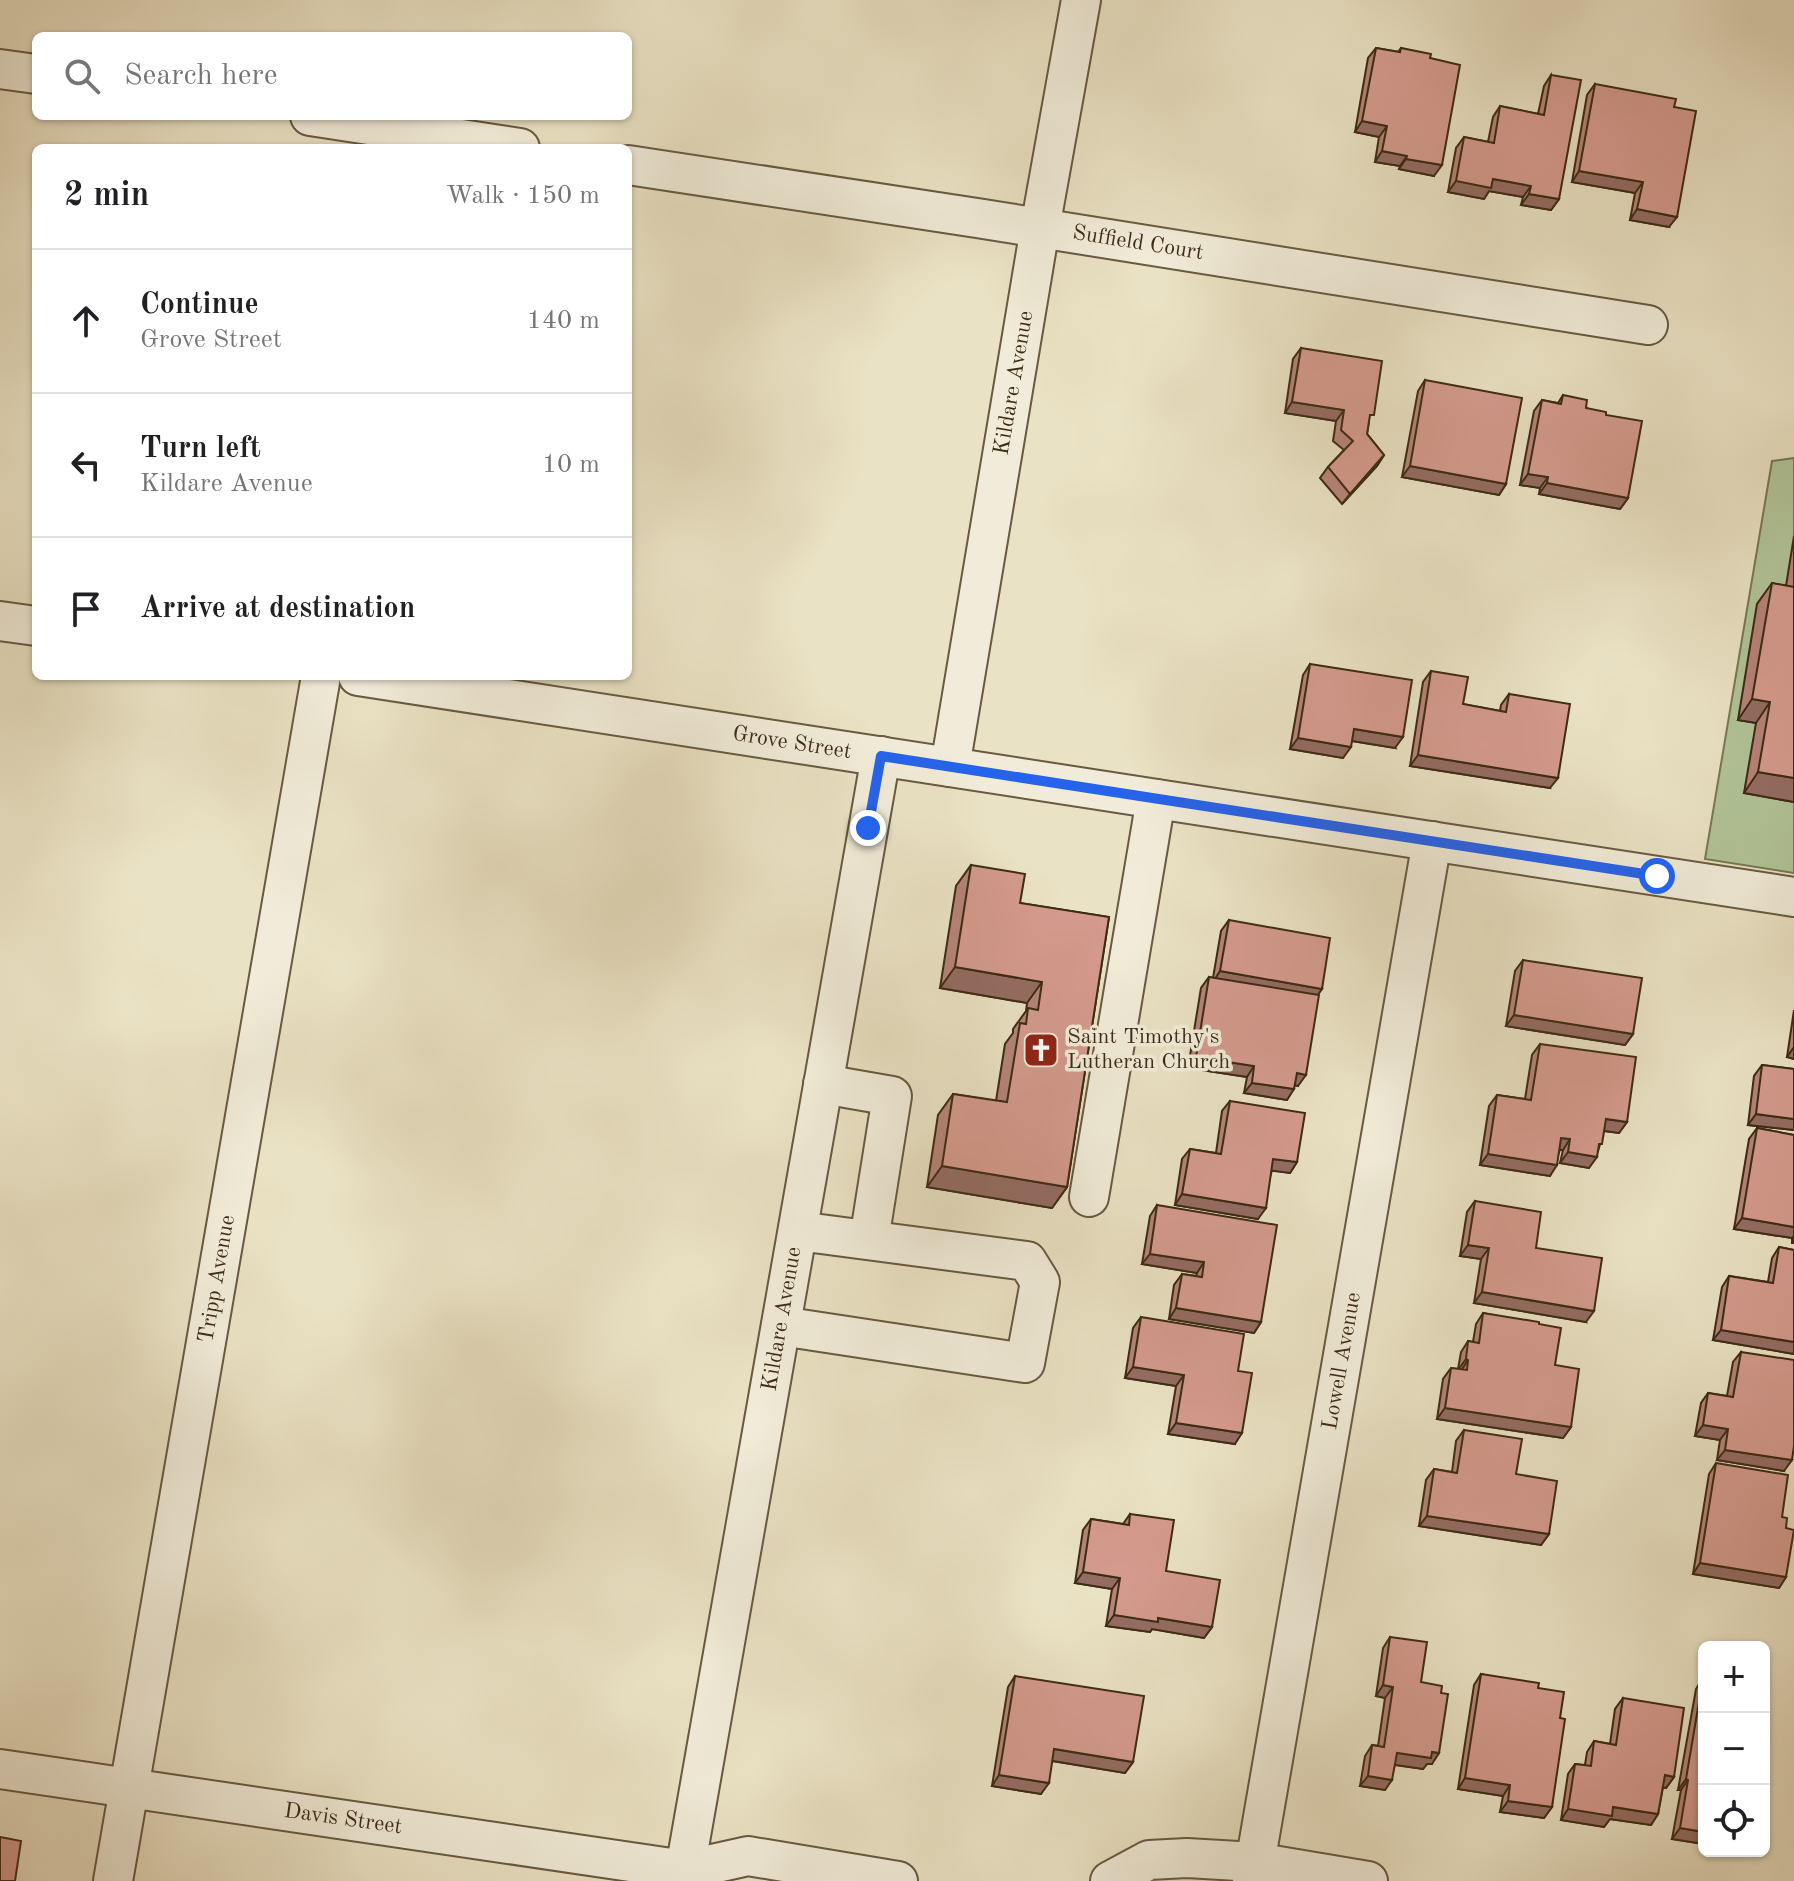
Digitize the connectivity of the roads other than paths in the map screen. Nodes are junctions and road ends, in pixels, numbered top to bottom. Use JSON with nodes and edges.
{"nodes":[{"id":1,"x":1081,"y":0,"type":"edge"},
{"id":2,"x":0,"y":69,"type":"edge"},
{"id":3,"x":32,"y":73,"type":"edge"},
{"id":4,"x":336,"y":120,"type":"edge"},
{"id":5,"x":494,"y":144,"type":"edge"},
{"id":6,"x":632,"y":166,"type":"edge"},
{"id":7,"x":1040,"y":228,"type":"junction"},
{"id":8,"x":1648,"y":325,"type":"dead end"},
{"id":9,"x":0,"y":621,"type":"edge"},
{"id":10,"x":32,"y":625,"type":"edge"},
{"id":11,"x":320,"y":680,"type":"edge"},
{"id":12,"x":384,"y":680,"type":"edge"},
{"id":13,"x":881,"y":756,"type":"junction"},
{"id":14,"x":950,"y":767,"type":"junction"},
{"id":15,"x":1156,"y":799,"type":"junction"},
{"id":16,"x":1432,"y":841,"type":"junction"},
{"id":17,"x":1794,"y":897,"type":"edge"},
{"id":18,"x":823,"y":1084,"type":"junction"},
{"id":19,"x":1089,"y":1197,"type":"dead end"},
{"id":20,"x":798,"y":1231,"type":"junction"},
{"id":21,"x":869,"y":1240,"type":"junction"},
{"id":22,"x":781,"y":1326,"type":"junction"},
{"id":23,"x":0,"y":1769,"type":"edge"},
{"id":24,"x":130,"y":1788,"type":"junction"},
{"id":25,"x":1254,"y":1872,"type":"edge"},
{"id":26,"x":689,"y":1877,"type":"edge"},
{"id":27,"x":113,"y":1881,"type":"edge"},
{"id":28,"x":898,"y":1881,"type":"edge"},
{"id":29,"x":1110,"y":1881,"type":"edge"},
{"id":30,"x":1368,"y":1881,"type":"edge"}],
"edges":[{"from":1,"to":7,"type":"street","name":"Kildare Avenue"},
{"from":2,"to":3,"type":"street"},
{"from":4,"to":5,"type":"street"},
{"from":6,"to":7,"type":"street","name":"Suffield Court"},
{"from":7,"to":8,"type":"street","name":"Suffield Court"},
{"from":7,"to":14,"type":"street","name":"Kildare Avenue"},
{"from":9,"to":10,"type":"street"},
{"from":11,"to":24,"type":"street","name":"Tripp Avenue"},
{"from":12,"to":13,"type":"street","name":"Grove Street"},
{"from":13,"to":14,"type":"street","name":"Grove Street"},
{"from":13,"to":18,"type":"street","name":"Kildare Avenue"},
{"from":14,"to":15,"type":"street","name":"Grove Street"},
{"from":15,"to":16,"type":"street","name":"Grove Street"},
{"from":15,"to":19,"type":"street"},
{"from":16,"to":17,"type":"street","name":"Grove Street"},
{"from":16,"to":25,"type":"street","name":"Lowell Avenue"},
{"from":18,"to":20,"type":"street","name":"Kildare Avenue"},
{"from":18,"to":21,"type":"street"},
{"from":20,"to":21,"type":"street"},
{"from":20,"to":22,"type":"street","name":"Kildare Avenue"},
{"from":21,"to":22,"type":"street"},
{"from":22,"to":26,"type":"street","name":"Kildare Avenue"},
{"from":23,"to":24,"type":"street","name":"Davis Street"},
{"from":24,"to":26,"type":"street","name":"Davis Street"},
{"from":24,"to":27,"type":"street","name":"Tripp Avenue"},
{"from":25,"to":29,"type":"street"},
{"from":25,"to":30,"type":"street"},
{"from":26,"to":28,"type":"street","name":"Davis Street"}]}
